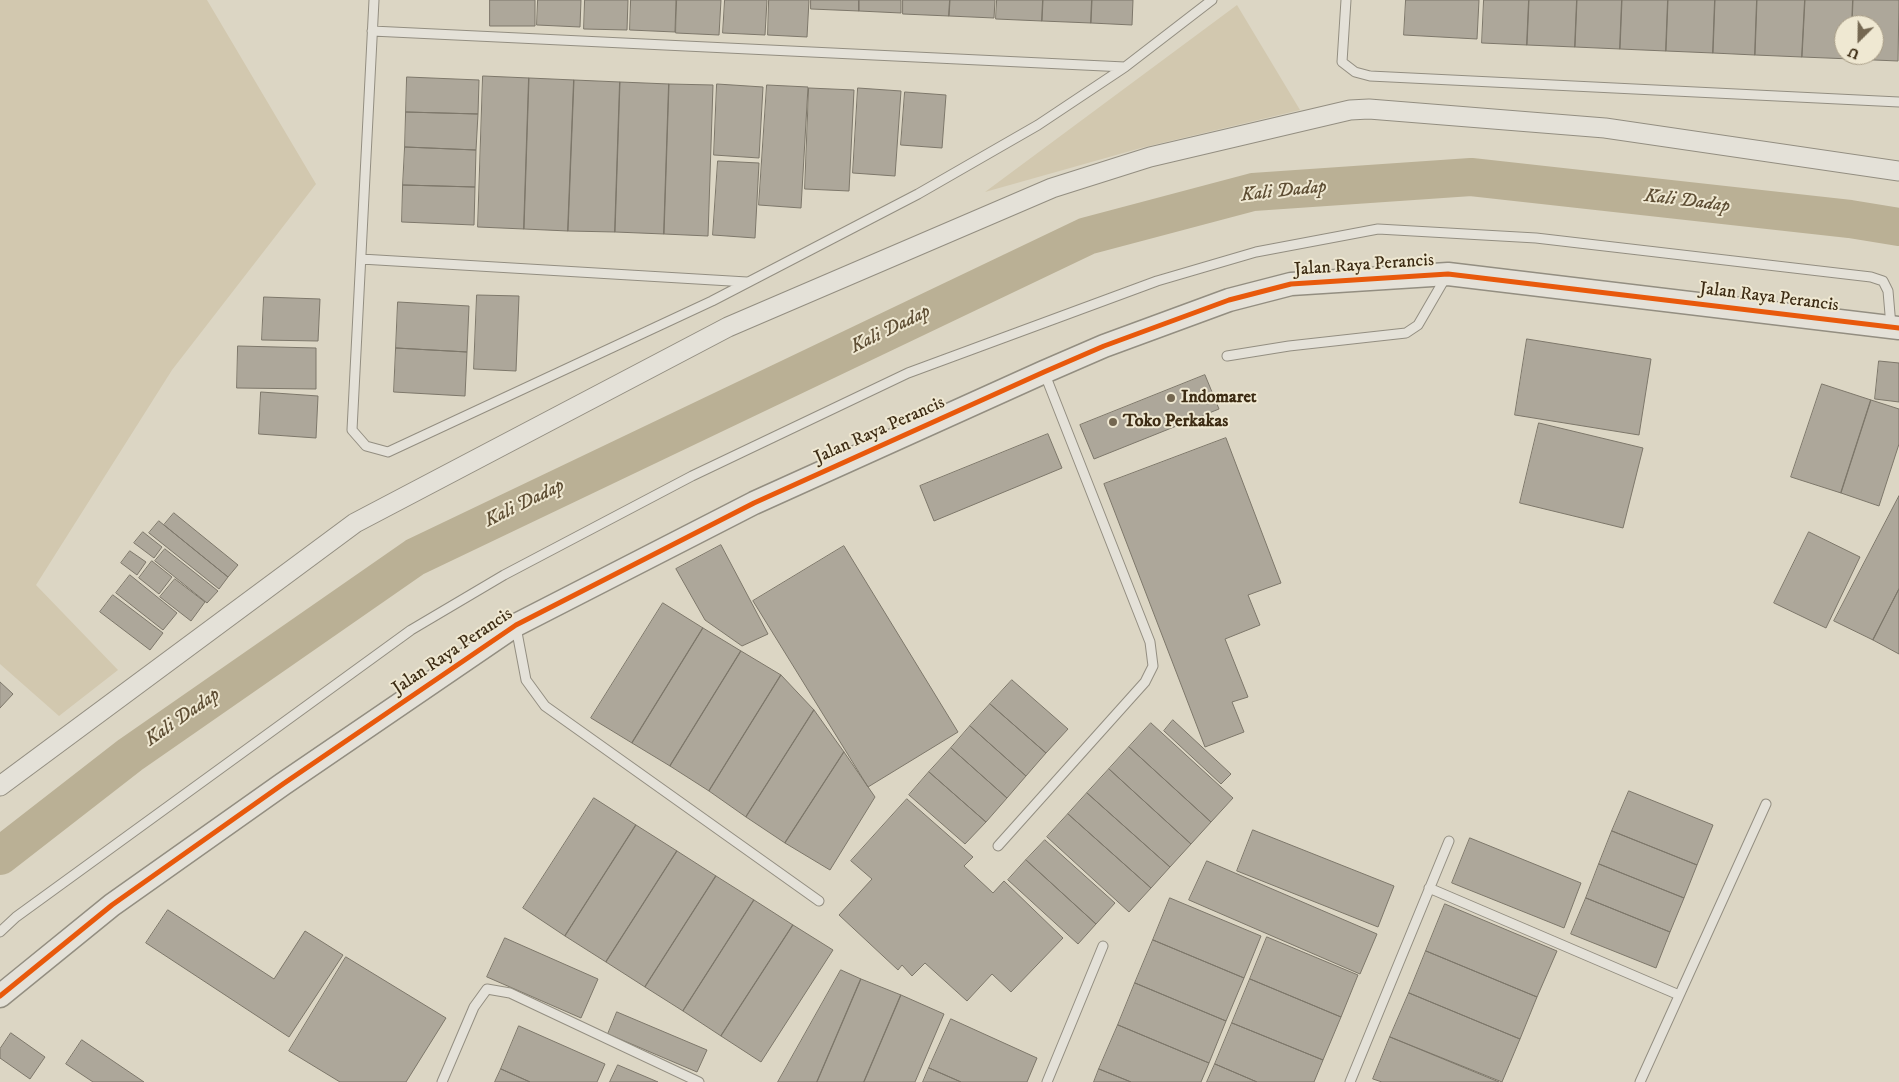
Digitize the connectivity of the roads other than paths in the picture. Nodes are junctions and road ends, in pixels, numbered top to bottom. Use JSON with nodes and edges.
{"nodes":[{"id":1,"x":374,"y":0,"type":"edge"},
{"id":2,"x":1212,"y":0,"type":"edge"},
{"id":3,"x":1346,"y":0,"type":"edge"},
{"id":4,"x":372,"y":31,"type":"junction"},
{"id":5,"x":1125,"y":66,"type":"junction"},
{"id":6,"x":1899,"y":102,"type":"edge"},
{"id":7,"x":1899,"y":171,"type":"edge"},
{"id":8,"x":361,"y":259,"type":"junction"},
{"id":9,"x":1448,"y":274,"type":"junction"},
{"id":10,"x":748,"y":282,"type":"junction"},
{"id":11,"x":1895,"y":327,"type":"edge"},
{"id":12,"x":1228,"y":356,"type":"dead end"},
{"id":13,"x":1044,"y":372,"type":"junction"},
{"id":14,"x":516,"y":625,"type":"junction"},
{"id":15,"x":0,"y":786,"type":"edge"},
{"id":16,"x":1766,"y":804,"type":"dead end"},
{"id":17,"x":1449,"y":841,"type":"dead end"},
{"id":18,"x":998,"y":846,"type":"dead end"},
{"id":19,"x":1429,"y":888,"type":"junction"},
{"id":20,"x":819,"y":901,"type":"dead end"},
{"id":21,"x":0,"y":932,"type":"edge"},
{"id":22,"x":1103,"y":946,"type":"dead end"},
{"id":23,"x":1679,"y":995,"type":"junction"},
{"id":24,"x":0,"y":996,"type":"edge"},
{"id":25,"x":442,"y":1082,"type":"edge"},
{"id":26,"x":700,"y":1082,"type":"edge"},
{"id":27,"x":1046,"y":1082,"type":"edge"},
{"id":28,"x":1350,"y":1082,"type":"edge"},
{"id":29,"x":1640,"y":1082,"type":"edge"}],
"edges":[{"from":1,"to":4,"type":"lane"},
{"from":2,"to":5,"type":"lane"},
{"from":3,"to":6,"type":"lane"},
{"from":4,"to":5,"type":"lane"},
{"from":4,"to":8,"type":"lane"},
{"from":5,"to":10,"type":"lane"},
{"from":7,"to":15,"type":"street"},
{"from":8,"to":10,"type":"lane"},
{"from":8,"to":10,"type":"lane"},
{"from":9,"to":11,"type":"street","name":"Jalan Raya Perancis"},
{"from":9,"to":12,"type":"lane"},
{"from":9,"to":13,"type":"street","name":"Jalan Raya Perancis"},
{"from":11,"to":21,"type":"lane"},
{"from":13,"to":14,"type":"street","name":"Jalan Raya Perancis"},
{"from":13,"to":18,"type":"lane"},
{"from":14,"to":20,"type":"lane"},
{"from":14,"to":24,"type":"street","name":"Jalan Raya Perancis"},
{"from":16,"to":23,"type":"lane"},
{"from":17,"to":19,"type":"lane"},
{"from":19,"to":23,"type":"lane"},
{"from":19,"to":28,"type":"lane"},
{"from":22,"to":27,"type":"lane"},
{"from":23,"to":29,"type":"lane"},
{"from":25,"to":26,"type":"lane"}]}
